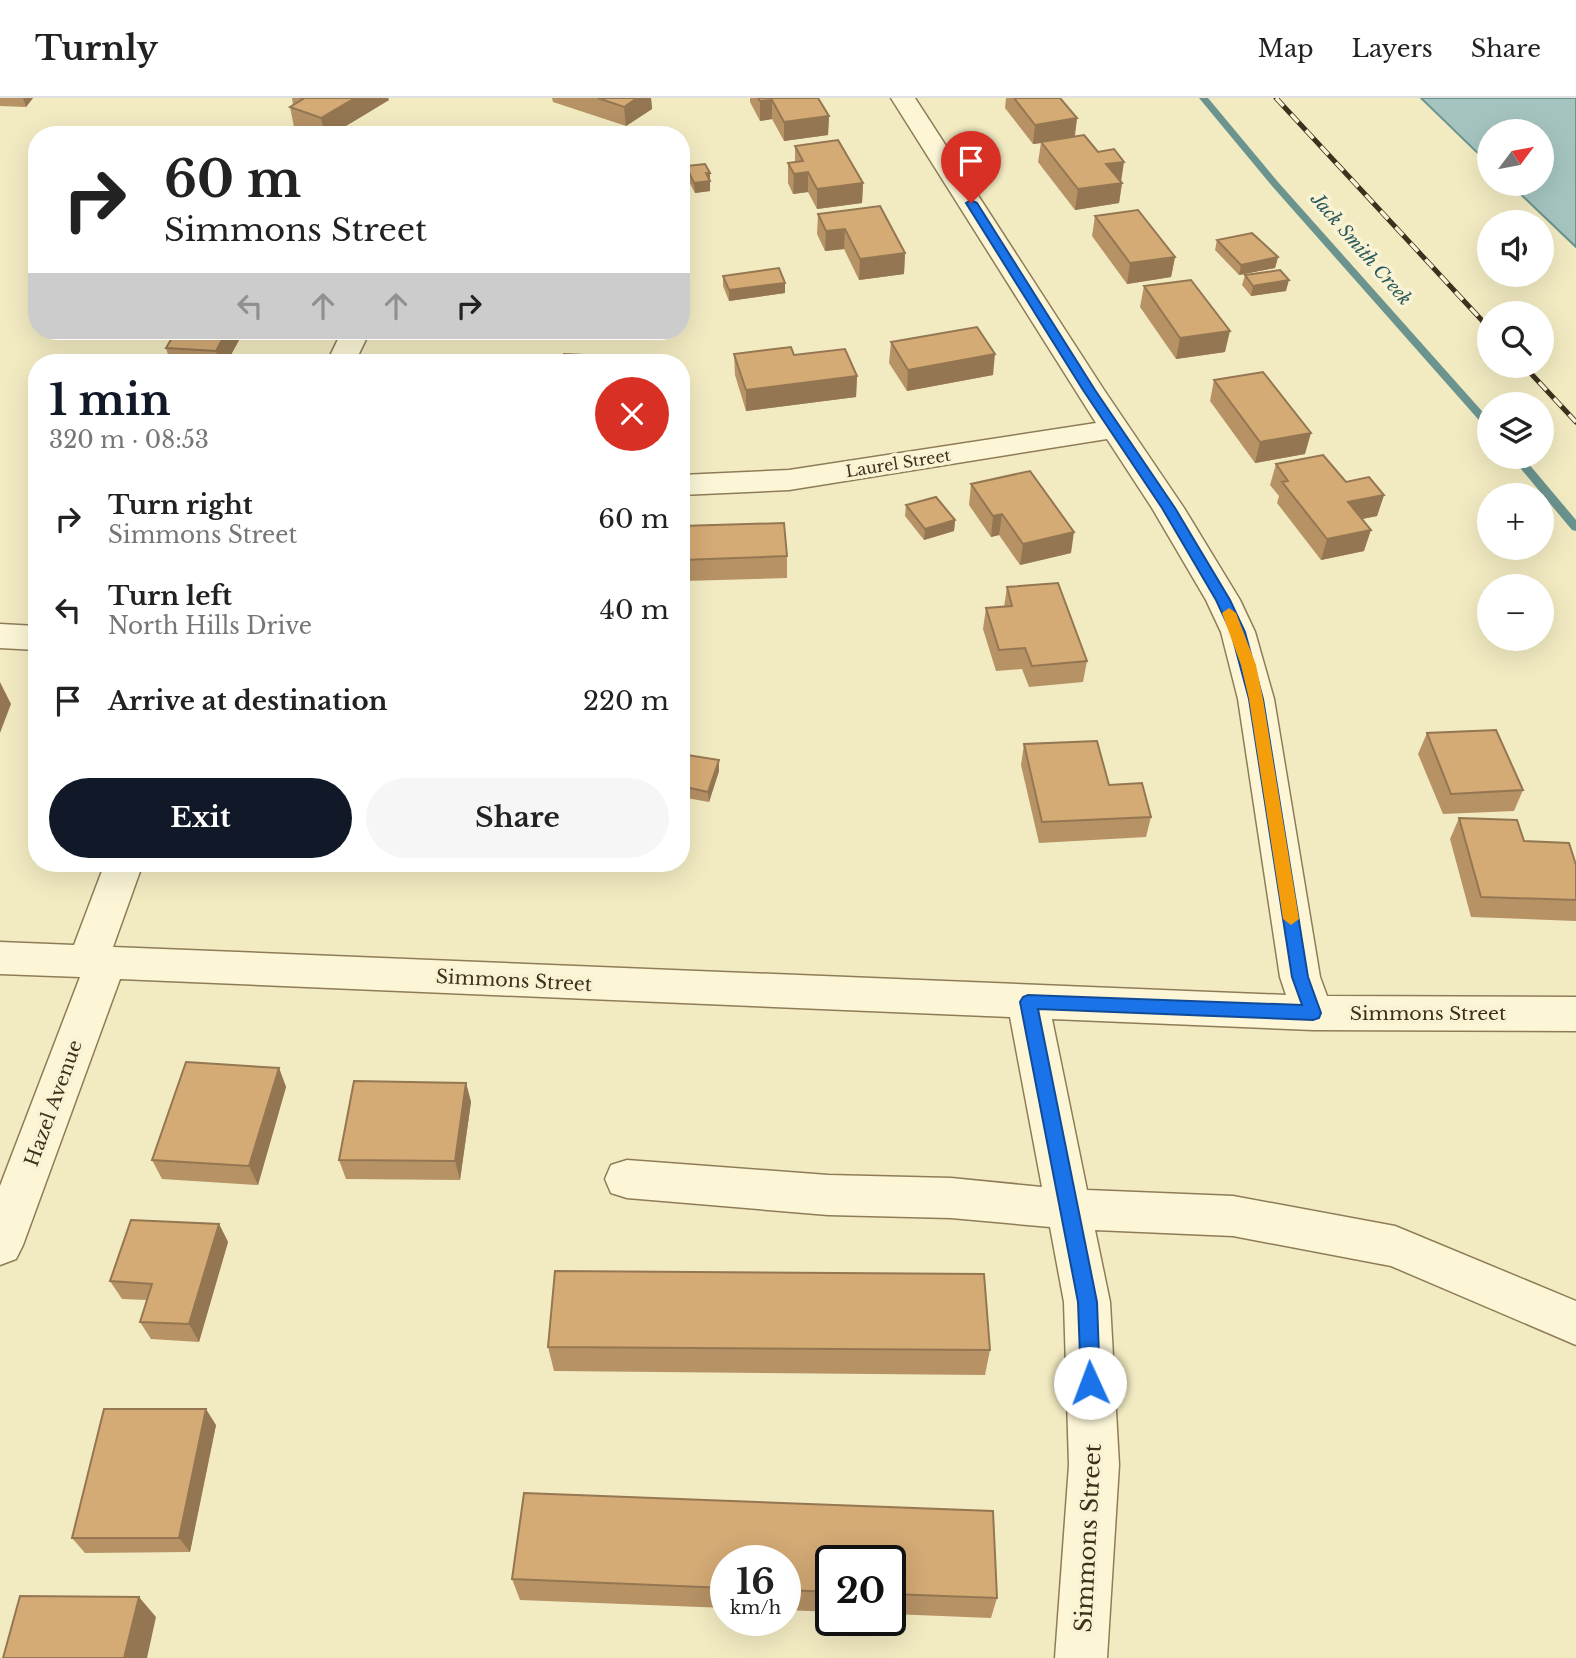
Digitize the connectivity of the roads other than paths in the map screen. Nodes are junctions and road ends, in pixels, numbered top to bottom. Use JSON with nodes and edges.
{"nodes":[{"id":1,"x":903,"y":98,"type":"edge"},
{"id":2,"x":1115,"y":429,"type":"junction"},
{"id":3,"x":690,"y":485,"type":"edge"},
{"id":4,"x":0,"y":636,"type":"edge"},
{"id":5,"x":28,"y":638,"type":"edge"},
{"id":6,"x":122,"y":872,"type":"edge"},
{"id":7,"x":0,"y":958,"type":"edge"},
{"id":8,"x":97,"y":961,"type":"junction"},
{"id":9,"x":1028,"y":1002,"type":"junction"},
{"id":10,"x":1313,"y":1013,"type":"junction"},
{"id":11,"x":1576,"y":1013,"type":"edge"},
{"id":12,"x":627,"y":1179,"type":"dead end"},
{"id":13,"x":1070,"y":1209,"type":"junction"},
{"id":14,"x":0,"y":1245,"type":"edge"},
{"id":15,"x":1576,"y":1323,"type":"edge"},
{"id":16,"x":1081,"y":1658,"type":"edge"}],
"edges":[{"from":1,"to":2,"type":"street"},
{"from":2,"to":3,"type":"street","name":"Laurel Street"},
{"from":2,"to":10,"type":"street"},
{"from":4,"to":5,"type":"street"},
{"from":6,"to":8,"type":"street","name":"Hazel Avenue"},
{"from":7,"to":8,"type":"street","name":"Simmons Street"},
{"from":8,"to":9,"type":"street","name":"Simmons Street"},
{"from":8,"to":14,"type":"street","name":"Hazel Avenue"},
{"from":9,"to":10,"type":"street","name":"Simmons Street"},
{"from":9,"to":13,"type":"street","name":"Simmons Street"},
{"from":10,"to":11,"type":"street","name":"Simmons Street"},
{"from":12,"to":13,"type":"street"},
{"from":13,"to":15,"type":"street"},
{"from":13,"to":16,"type":"street","name":"Simmons Street"}]}
